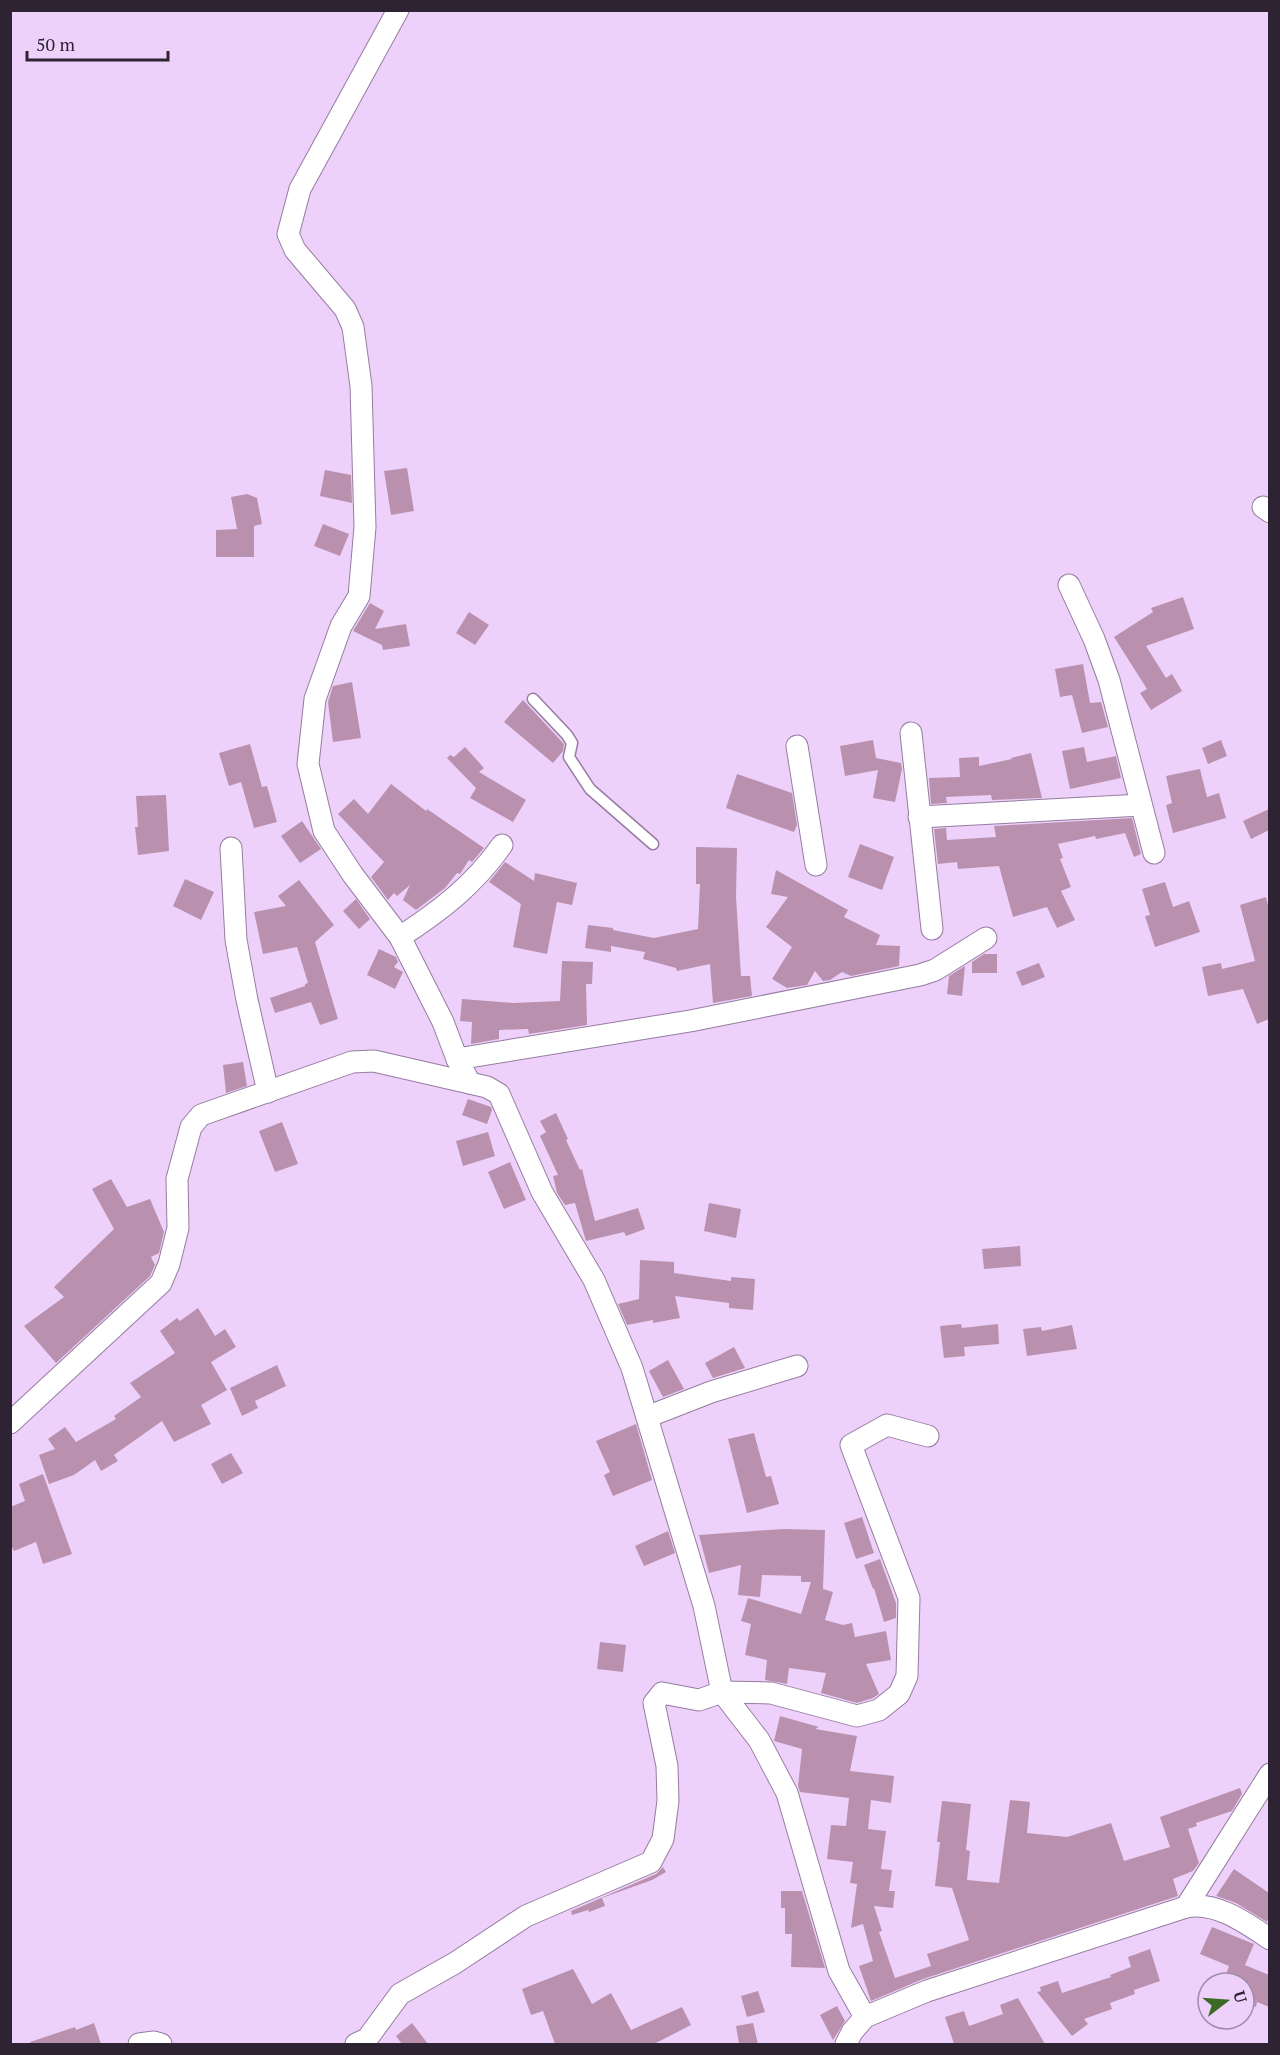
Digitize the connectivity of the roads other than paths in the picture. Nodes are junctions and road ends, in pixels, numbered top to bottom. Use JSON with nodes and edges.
{"nodes":[{"id":1,"x":398,"y":10,"type":"edge"},
{"id":2,"x":1069,"y":585,"type":"dead end"},
{"id":3,"x":533,"y":699,"type":"dead end"},
{"id":4,"x":911,"y":733,"type":"dead end"},
{"id":5,"x":797,"y":746,"type":"dead end"},
{"id":6,"x":1141,"y":805,"type":"junction"},
{"id":7,"x":919,"y":817,"type":"junction"},
{"id":8,"x":653,"y":844,"type":"dead end"},
{"id":9,"x":502,"y":846,"type":"dead end"},
{"id":10,"x":231,"y":848,"type":"dead end"},
{"id":11,"x":1155,"y":853,"type":"dead end"},
{"id":12,"x":816,"y":865,"type":"dead end"},
{"id":13,"x":932,"y":929,"type":"dead end"},
{"id":14,"x":400,"y":937,"type":"junction"},
{"id":15,"x":986,"y":938,"type":"dead end"},
{"id":16,"x":457,"y":1059,"type":"junction"},
{"id":17,"x":470,"y":1083,"type":"junction"},
{"id":18,"x":268,"y":1092,"type":"junction"},
{"id":19,"x":797,"y":1366,"type":"dead end"},
{"id":20,"x":647,"y":1418,"type":"junction"},
{"id":21,"x":10,"y":1423,"type":"edge"},
{"id":22,"x":928,"y":1436,"type":"dead end"},
{"id":23,"x":722,"y":1692,"type":"junction"},
{"id":24,"x":1269,"y":1774,"type":"edge"},
{"id":25,"x":1186,"y":1907,"type":"junction"},
{"id":26,"x":1269,"y":1940,"type":"edge"},
{"id":27,"x":865,"y":2017,"type":"junction"},
{"id":28,"x":364,"y":2043,"type":"edge"},
{"id":29,"x":139,"y":2044,"type":"edge"},
{"id":30,"x":160,"y":2044,"type":"edge"},
{"id":31,"x":846,"y":2044,"type":"edge"}],
"edges":[{"from":1,"to":14,"type":"street"},
{"from":2,"to":6,"type":"street"},
{"from":3,"to":8,"type":"lane"},
{"from":4,"to":7,"type":"street"},
{"from":5,"to":12,"type":"street"},
{"from":6,"to":7,"type":"street"},
{"from":6,"to":11,"type":"street"},
{"from":7,"to":13,"type":"street"},
{"from":9,"to":14,"type":"street"},
{"from":10,"to":18,"type":"street"},
{"from":14,"to":16,"type":"street"},
{"from":15,"to":16,"type":"street"},
{"from":16,"to":17,"type":"street"},
{"from":17,"to":18,"type":"street"},
{"from":17,"to":20,"type":"street"},
{"from":18,"to":21,"type":"street"},
{"from":19,"to":20,"type":"street"},
{"from":20,"to":23,"type":"street"},
{"from":22,"to":23,"type":"street"},
{"from":23,"to":27,"type":"street"},
{"from":23,"to":28,"type":"street"},
{"from":24,"to":25,"type":"street"},
{"from":25,"to":26,"type":"street"},
{"from":25,"to":27,"type":"street"},
{"from":27,"to":31,"type":"street"},
{"from":29,"to":30,"type":"street"}]}
